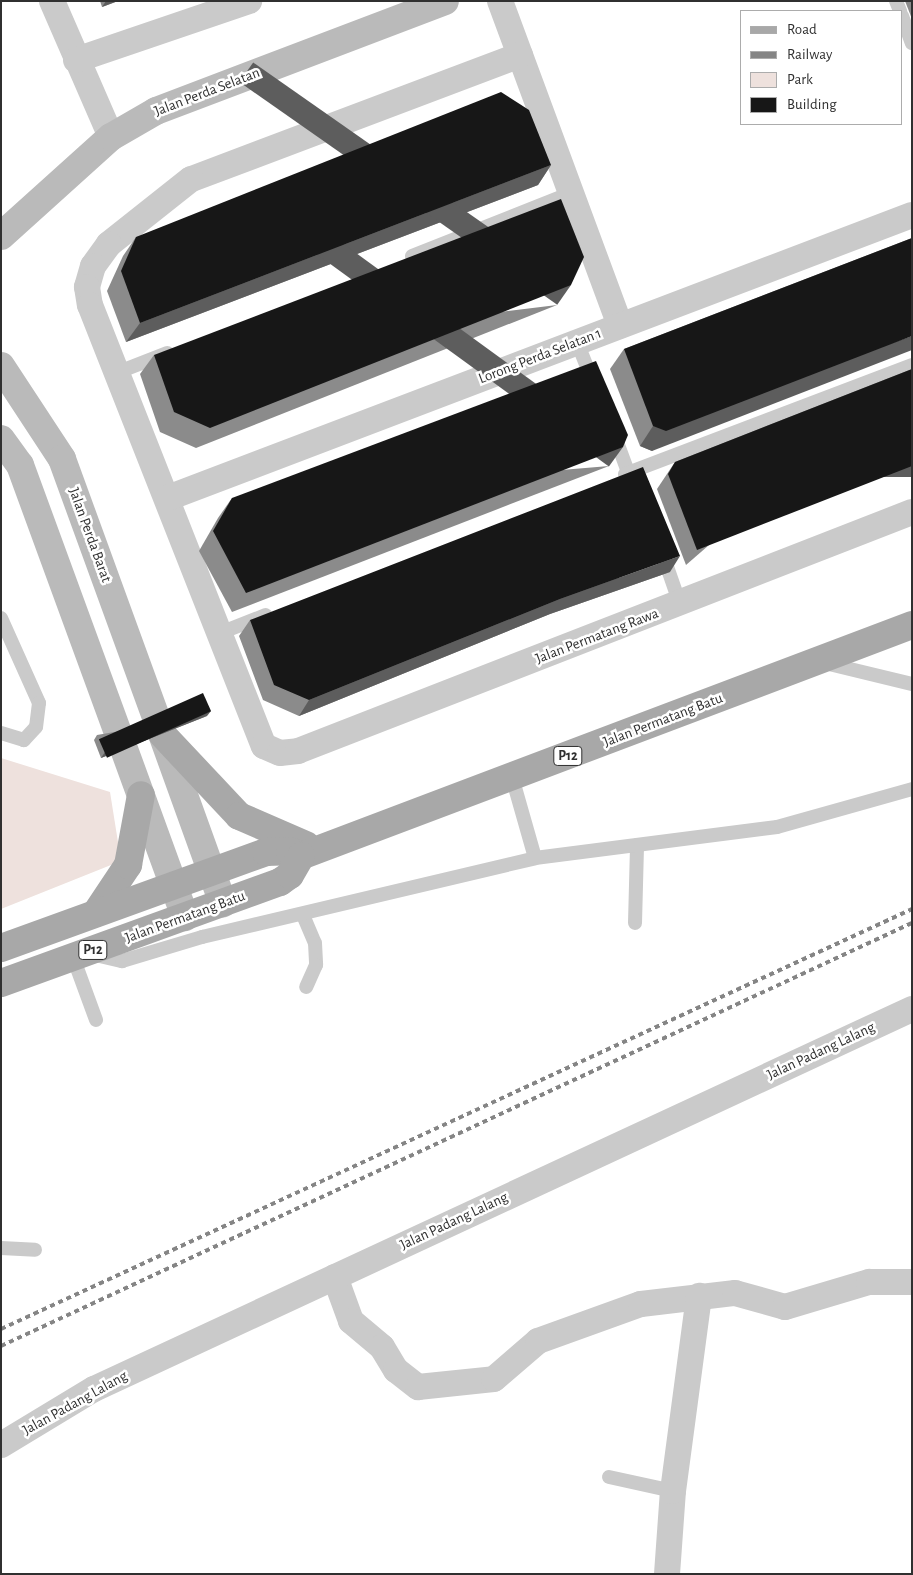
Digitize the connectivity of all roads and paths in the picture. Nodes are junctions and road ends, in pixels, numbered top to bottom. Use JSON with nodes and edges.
{"nodes":[{"id":1,"x":52,"y":1,"type":"edge"},
{"id":2,"x":249,"y":1,"type":"edge"},
{"id":3,"x":445,"y":1,"type":"edge"},
{"id":4,"x":500,"y":1,"type":"edge"},
{"id":5,"x":212,"y":7,"type":"edge"},
{"id":6,"x":903,"y":19,"type":"edge"},
{"id":7,"x":912,"y":43,"type":"edge"},
{"id":8,"x":520,"y":55,"type":"junction"},
{"id":9,"x":76,"y":60,"type":"junction"},
{"id":10,"x":111,"y":137,"type":"junction"},
{"id":11,"x":571,"y":193,"type":"junction"},
{"id":12,"x":912,"y":215,"type":"edge"},
{"id":13,"x":1,"y":236,"type":"edge"},
{"id":14,"x":395,"y":263,"type":"edge"},
{"id":15,"x":620,"y":326,"type":"junction"},
{"id":16,"x":577,"y":342,"type":"junction"},
{"id":17,"x":181,"y":348,"type":"edge"},
{"id":18,"x":912,"y":365,"type":"edge"},
{"id":19,"x":1,"y":366,"type":"edge"},
{"id":20,"x":116,"y":373,"type":"junction"},
{"id":21,"x":598,"y":394,"type":"edge"},
{"id":22,"x":608,"y":420,"type":"edge"},
{"id":23,"x":1,"y":439,"type":"edge"},
{"id":24,"x":629,"y":473,"type":"junction"},
{"id":25,"x":610,"y":480,"type":"edge"},
{"id":26,"x":636,"y":491,"type":"edge"},
{"id":27,"x":168,"y":498,"type":"junction"},
{"id":28,"x":912,"y":512,"type":"edge"},
{"id":29,"x":658,"y":545,"type":"edge"},
{"id":30,"x":680,"y":604,"type":"junction"},
{"id":31,"x":285,"y":607,"type":"edge"},
{"id":32,"x":1,"y":618,"type":"edge"},
{"id":33,"x":912,"y":625,"type":"edge"},
{"id":34,"x":220,"y":633,"type":"junction"},
{"id":35,"x":817,"y":662,"type":"junction"},
{"id":36,"x":912,"y":684,"type":"edge"},
{"id":37,"x":158,"y":724,"type":"junction"},
{"id":38,"x":1,"y":732,"type":"edge"},
{"id":39,"x":512,"y":777,"type":"junction"},
{"id":40,"x":912,"y":789,"type":"edge"},
{"id":41,"x":141,"y":795,"type":"junction"},
{"id":42,"x":637,"y":845,"type":"junction"},
{"id":43,"x":310,"y":853,"type":"junction"},
{"id":44,"x":534,"y":858,"type":"junction"},
{"id":45,"x":212,"y":872,"type":"junction"},
{"id":46,"x":174,"y":885,"type":"junction"},
{"id":47,"x":223,"y":903,"type":"junction"},
{"id":48,"x":96,"y":913,"type":"junction"},
{"id":49,"x":303,"y":915,"type":"junction"},
{"id":50,"x":635,"y":923,"type":"dead end"},
{"id":51,"x":193,"y":927,"type":"junction"},
{"id":52,"x":1,"y":948,"type":"edge"},
{"id":53,"x":79,"y":955,"type":"junction"},
{"id":54,"x":1,"y":983,"type":"edge"},
{"id":55,"x":306,"y":987,"type":"dead end"},
{"id":56,"x":912,"y":1009,"type":"edge"},
{"id":57,"x":96,"y":1020,"type":"dead end"},
{"id":58,"x":1,"y":1248,"type":"edge"},
{"id":59,"x":35,"y":1250,"type":"dead end"},
{"id":60,"x":335,"y":1277,"type":"junction"},
{"id":61,"x":912,"y":1282,"type":"edge"},
{"id":62,"x":700,"y":1296,"type":"junction"},
{"id":63,"x":1,"y":1444,"type":"edge"},
{"id":64,"x":610,"y":1478,"type":"dead end"},
{"id":65,"x":673,"y":1491,"type":"junction"},
{"id":66,"x":667,"y":1574,"type":"edge"}],
"edges":[{"from":1,"to":9,"type":"street"},
{"from":2,"to":5,"type":"street"},
{"from":3,"to":10,"type":"street","name":"Jalan Perda Selatan"},
{"from":4,"to":8,"type":"street"},
{"from":5,"to":9,"type":"street"},
{"from":6,"to":7,"type":"lane"},
{"from":8,"to":11,"type":"street"},
{"from":8,"to":20,"type":"street"},
{"from":9,"to":10,"type":"street"},
{"from":10,"to":13,"type":"street","name":"Jalan Perda Selatan"},
{"from":11,"to":14,"type":"lane"},
{"from":11,"to":15,"type":"street"},
{"from":12,"to":15,"type":"street","name":"Lorong Perda Selatan 1"},
{"from":15,"to":16,"type":"street","name":"Lorong Perda Selatan 1"},
{"from":16,"to":21,"type":"lane"},
{"from":16,"to":27,"type":"street","name":"Lorong Perda Selatan 1"},
{"from":17,"to":20,"type":"lane"},
{"from":18,"to":24,"type":"lane"},
{"from":19,"to":37,"type":"street","name":"Jalan Perda Barat"},
{"from":20,"to":27,"type":"street"},
{"from":22,"to":24,"type":"lane"},
{"from":23,"to":41,"type":"street"},
{"from":24,"to":25,"type":"lane"},
{"from":24,"to":26,"type":"lane"},
{"from":27,"to":34,"type":"street"},
{"from":28,"to":30,"type":"street","name":"Jalan Permatang Rawa"},
{"from":29,"to":30,"type":"lane"},
{"from":30,"to":34,"type":"street","name":"Jalan Permatang Rawa"},
{"from":31,"to":34,"type":"lane"},
{"from":32,"to":38,"type":"lane"},
{"from":33,"to":35,"type":"main road","name":"Jalan Permatang Batu","number":"P12"},
{"from":35,"to":36,"type":"lane"},
{"from":35,"to":39,"type":"main road","name":"Jalan Permatang Batu","number":"P12"},
{"from":37,"to":43,"type":"main road"},
{"from":37,"to":45,"type":"street","name":"Jalan Perda Barat"},
{"from":39,"to":43,"type":"main road","name":"Jalan Permatang Batu","number":"P12"},
{"from":39,"to":44,"type":"lane"},
{"from":40,"to":42,"type":"lane"},
{"from":41,"to":46,"type":"street"},
{"from":41,"to":48,"type":"main road"},
{"from":42,"to":44,"type":"lane"},
{"from":42,"to":50,"type":"lane"},
{"from":43,"to":45,"type":"main road","number":"P12"},
{"from":43,"to":47,"type":"main road","name":"Jalan Permatang Batu","number":"P12"},
{"from":44,"to":49,"type":"lane"},
{"from":45,"to":46,"type":"main road","number":"P12"},
{"from":45,"to":47,"type":"street","name":"Jalan Perda Barat"},
{"from":46,"to":48,"type":"main road","number":"P12"},
{"from":46,"to":51,"type":"street"},
{"from":47,"to":51,"type":"main road","name":"Jalan Permatang Batu","number":"P12"},
{"from":48,"to":52,"type":"main road","number":"P12"},
{"from":49,"to":51,"type":"lane"},
{"from":49,"to":55,"type":"lane"},
{"from":51,"to":53,"type":"main road","name":"Jalan Permatang Batu","number":"P12"},
{"from":53,"to":54,"type":"main road","name":"Jalan Permatang Batu","number":"P12"},
{"from":53,"to":57,"type":"lane"},
{"from":56,"to":60,"type":"street","name":"Jalan Padang Lalang"},
{"from":58,"to":59,"type":"lane"},
{"from":60,"to":62,"type":"street"},
{"from":60,"to":63,"type":"street","name":"Jalan Padang Lalang"},
{"from":61,"to":62,"type":"street"},
{"from":62,"to":65,"type":"street"},
{"from":64,"to":65,"type":"lane"},
{"from":65,"to":66,"type":"street"}]}
